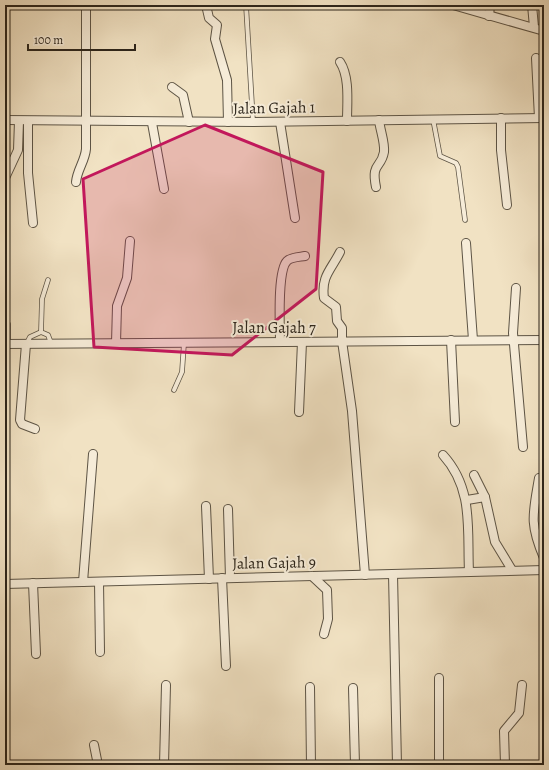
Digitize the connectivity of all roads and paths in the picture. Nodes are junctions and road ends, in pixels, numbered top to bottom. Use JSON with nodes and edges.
{"nodes":[{"id":1,"x":86,"y":5,"type":"edge"},
{"id":2,"x":206,"y":5,"type":"edge"},
{"id":3,"x":246,"y":5,"type":"edge"},
{"id":4,"x":453,"y":5,"type":"edge"},
{"id":5,"x":490,"y":5,"type":"edge"},
{"id":6,"x":532,"y":5,"type":"edge"},
{"id":7,"x":489,"y":16,"type":"junction"},
{"id":8,"x":534,"y":27,"type":"junction"},
{"id":9,"x":544,"y":31,"type":"edge"},
{"id":10,"x":536,"y":58,"type":"dead end"},
{"id":11,"x":340,"y":62,"type":"dead end"},
{"id":12,"x":172,"y":86,"type":"dead end"},
{"id":13,"x":501,"y":118,"type":"junction"},
{"id":14,"x":542,"y":118,"type":"edge"},
{"id":15,"x":433,"y":119,"type":"junction"},
{"id":16,"x":5,"y":120,"type":"edge"},
{"id":17,"x":379,"y":120,"type":"junction"},
{"id":18,"x":19,"y":121,"type":"junction"},
{"id":19,"x":28,"y":121,"type":"junction"},
{"id":20,"x":86,"y":121,"type":"junction"},
{"id":21,"x":347,"y":121,"type":"junction"},
{"id":22,"x":189,"y":122,"type":"junction"},
{"id":23,"x":228,"y":122,"type":"junction"},
{"id":24,"x":253,"y":122,"type":"junction"},
{"id":25,"x":280,"y":122,"type":"junction"},
{"id":26,"x":152,"y":123,"type":"junction"},
{"id":27,"x":5,"y":178,"type":"edge"},
{"id":28,"x":76,"y":182,"type":"dead end"},
{"id":29,"x":376,"y":187,"type":"dead end"},
{"id":30,"x":164,"y":190,"type":"dead end"},
{"id":31,"x":507,"y":205,"type":"dead end"},
{"id":32,"x":295,"y":218,"type":"dead end"},
{"id":33,"x":465,"y":220,"type":"dead end"},
{"id":34,"x":33,"y":223,"type":"dead end"},
{"id":35,"x":130,"y":241,"type":"dead end"},
{"id":36,"x":466,"y":243,"type":"dead end"},
{"id":37,"x":340,"y":252,"type":"dead end"},
{"id":38,"x":305,"y":256,"type":"dead end"},
{"id":39,"x":48,"y":280,"type":"dead end"},
{"id":40,"x":516,"y":288,"type":"dead end"},
{"id":41,"x":5,"y":320,"type":"edge"},
{"id":42,"x":41,"y":332,"type":"junction"},
{"id":43,"x":451,"y":340,"type":"junction"},
{"id":44,"x":473,"y":340,"type":"junction"},
{"id":45,"x":515,"y":340,"type":"junction"},
{"id":46,"x":544,"y":340,"type":"edge"},
{"id":47,"x":342,"y":341,"type":"junction"},
{"id":48,"x":184,"y":342,"type":"junction"},
{"id":49,"x":280,"y":342,"type":"junction"},
{"id":50,"x":302,"y":342,"type":"junction"},
{"id":51,"x":51,"y":343,"type":"junction"},
{"id":52,"x":116,"y":343,"type":"junction"},
{"id":53,"x":6,"y":344,"type":"edge"},
{"id":54,"x":26,"y":344,"type":"junction"},
{"id":55,"x":174,"y":390,"type":"dead end"},
{"id":56,"x":299,"y":412,"type":"dead end"},
{"id":57,"x":454,"y":422,"type":"dead end"},
{"id":58,"x":35,"y":429,"type":"dead end"},
{"id":59,"x":523,"y":447,"type":"dead end"},
{"id":60,"x":93,"y":454,"type":"dead end"},
{"id":61,"x":443,"y":455,"type":"dead end"},
{"id":62,"x":474,"y":475,"type":"dead end"},
{"id":63,"x":539,"y":478,"type":"dead end"},
{"id":64,"x":485,"y":497,"type":"junction"},
{"id":65,"x":467,"y":500,"type":"junction"},
{"id":66,"x":206,"y":506,"type":"dead end"},
{"id":67,"x":228,"y":509,"type":"dead end"},
{"id":68,"x":544,"y":558,"type":"edge"},
{"id":69,"x":512,"y":570,"type":"junction"},
{"id":70,"x":544,"y":570,"type":"edge"},
{"id":71,"x":469,"y":572,"type":"junction"},
{"id":72,"x":393,"y":574,"type":"junction"},
{"id":73,"x":365,"y":575,"type":"junction"},
{"id":74,"x":312,"y":576,"type":"junction"},
{"id":75,"x":226,"y":578,"type":"junction"},
{"id":76,"x":209,"y":579,"type":"junction"},
{"id":77,"x":83,"y":582,"type":"junction"},
{"id":78,"x":99,"y":582,"type":"junction"},
{"id":79,"x":33,"y":583,"type":"junction"},
{"id":80,"x":5,"y":584,"type":"edge"},
{"id":81,"x":324,"y":634,"type":"dead end"},
{"id":82,"x":100,"y":652,"type":"dead end"},
{"id":83,"x":36,"y":654,"type":"dead end"},
{"id":84,"x":226,"y":666,"type":"dead end"},
{"id":85,"x":438,"y":678,"type":"dead end"},
{"id":86,"x":166,"y":685,"type":"dead end"},
{"id":87,"x":522,"y":685,"type":"dead end"},
{"id":88,"x":310,"y":687,"type":"dead end"},
{"id":89,"x":353,"y":688,"type":"dead end"},
{"id":90,"x":94,"y":745,"type":"dead end"},
{"id":91,"x":98,"y":765,"type":"edge"},
{"id":92,"x":164,"y":765,"type":"edge"},
{"id":93,"x":311,"y":765,"type":"edge"},
{"id":94,"x":355,"y":765,"type":"edge"},
{"id":95,"x":397,"y":765,"type":"edge"},
{"id":96,"x":439,"y":765,"type":"edge"},
{"id":97,"x":505,"y":765,"type":"edge"}],
"edges":[{"from":1,"to":20,"type":"street"},
{"from":2,"to":23,"type":"street"},
{"from":3,"to":24,"type":"lane"},
{"from":4,"to":7,"type":"street"},
{"from":5,"to":7,"type":"street"},
{"from":6,"to":8,"type":"street"},
{"from":7,"to":8,"type":"street"},
{"from":8,"to":9,"type":"street"},
{"from":10,"to":14,"type":"street"},
{"from":11,"to":21,"type":"street"},
{"from":12,"to":22,"type":"street"},
{"from":13,"to":14,"type":"street","name":"Jalan Gajah 1"},
{"from":13,"to":15,"type":"street","name":"Jalan Gajah 1"},
{"from":13,"to":31,"type":"street"},
{"from":15,"to":17,"type":"street","name":"Jalan Gajah 1"},
{"from":15,"to":33,"type":"lane"},
{"from":16,"to":18,"type":"street","name":"Jalan Gajah 1"},
{"from":17,"to":21,"type":"street","name":"Jalan Gajah 1"},
{"from":17,"to":29,"type":"street"},
{"from":18,"to":19,"type":"street","name":"Jalan Gajah 1"},
{"from":18,"to":27,"type":"street"},
{"from":19,"to":20,"type":"street","name":"Jalan Gajah 1"},
{"from":19,"to":34,"type":"street"},
{"from":20,"to":26,"type":"street","name":"Jalan Gajah 1"},
{"from":20,"to":28,"type":"street"},
{"from":21,"to":25,"type":"street","name":"Jalan Gajah 1"},
{"from":22,"to":23,"type":"street","name":"Jalan Gajah 1"},
{"from":22,"to":26,"type":"street","name":"Jalan Gajah 1"},
{"from":23,"to":24,"type":"street","name":"Jalan Gajah 1"},
{"from":24,"to":25,"type":"street","name":"Jalan Gajah 1"},
{"from":25,"to":32,"type":"street"},
{"from":26,"to":30,"type":"street"},
{"from":35,"to":52,"type":"street"},
{"from":36,"to":44,"type":"street"},
{"from":37,"to":47,"type":"street"},
{"from":38,"to":49,"type":"street"},
{"from":39,"to":42,"type":"lane"},
{"from":40,"to":45,"type":"street"},
{"from":41,"to":53,"type":"lane"},
{"from":42,"to":51,"type":"lane"},
{"from":42,"to":54,"type":"lane"},
{"from":43,"to":44,"type":"street","name":"Jalan Gajah 7"},
{"from":43,"to":47,"type":"street","name":"Jalan Gajah 7"},
{"from":43,"to":57,"type":"street"},
{"from":44,"to":45,"type":"street","name":"Jalan Gajah 7"},
{"from":45,"to":46,"type":"street","name":"Jalan Gajah 7"},
{"from":45,"to":59,"type":"street"},
{"from":47,"to":50,"type":"street","name":"Jalan Gajah 7"},
{"from":47,"to":73,"type":"street"},
{"from":48,"to":49,"type":"street","name":"Jalan Gajah 7"},
{"from":48,"to":52,"type":"street","name":"Jalan Gajah 7"},
{"from":48,"to":55,"type":"lane"},
{"from":49,"to":50,"type":"street","name":"Jalan Gajah 7"},
{"from":50,"to":56,"type":"street"},
{"from":51,"to":52,"type":"street","name":"Jalan Gajah 7"},
{"from":51,"to":54,"type":"street","name":"Jalan Gajah 7"},
{"from":53,"to":54,"type":"street","name":"Jalan Gajah 7"},
{"from":54,"to":58,"type":"street"},
{"from":60,"to":77,"type":"street"},
{"from":61,"to":65,"type":"street"},
{"from":62,"to":64,"type":"street"},
{"from":63,"to":68,"type":"street"},
{"from":64,"to":65,"type":"street"},
{"from":64,"to":69,"type":"street"},
{"from":65,"to":71,"type":"street"},
{"from":66,"to":76,"type":"street"},
{"from":67,"to":75,"type":"street"},
{"from":69,"to":70,"type":"street","name":"Jalan Gajah 9"},
{"from":69,"to":71,"type":"street","name":"Jalan Gajah 9"},
{"from":71,"to":72,"type":"street","name":"Jalan Gajah 9"},
{"from":72,"to":73,"type":"street","name":"Jalan Gajah 9"},
{"from":72,"to":95,"type":"street"},
{"from":73,"to":74,"type":"street","name":"Jalan Gajah 9"},
{"from":74,"to":75,"type":"street","name":"Jalan Gajah 9"},
{"from":74,"to":81,"type":"street"},
{"from":75,"to":76,"type":"street","name":"Jalan Gajah 9"},
{"from":75,"to":84,"type":"street"},
{"from":76,"to":78,"type":"street","name":"Jalan Gajah 9"},
{"from":77,"to":78,"type":"street","name":"Jalan Gajah 9"},
{"from":77,"to":79,"type":"street","name":"Jalan Gajah 9"},
{"from":78,"to":82,"type":"street"},
{"from":79,"to":80,"type":"street","name":"Jalan Gajah 9"},
{"from":79,"to":83,"type":"street"},
{"from":85,"to":96,"type":"street"},
{"from":86,"to":92,"type":"street"},
{"from":87,"to":97,"type":"street"},
{"from":88,"to":93,"type":"street"},
{"from":89,"to":94,"type":"street"},
{"from":90,"to":91,"type":"street"}]}
